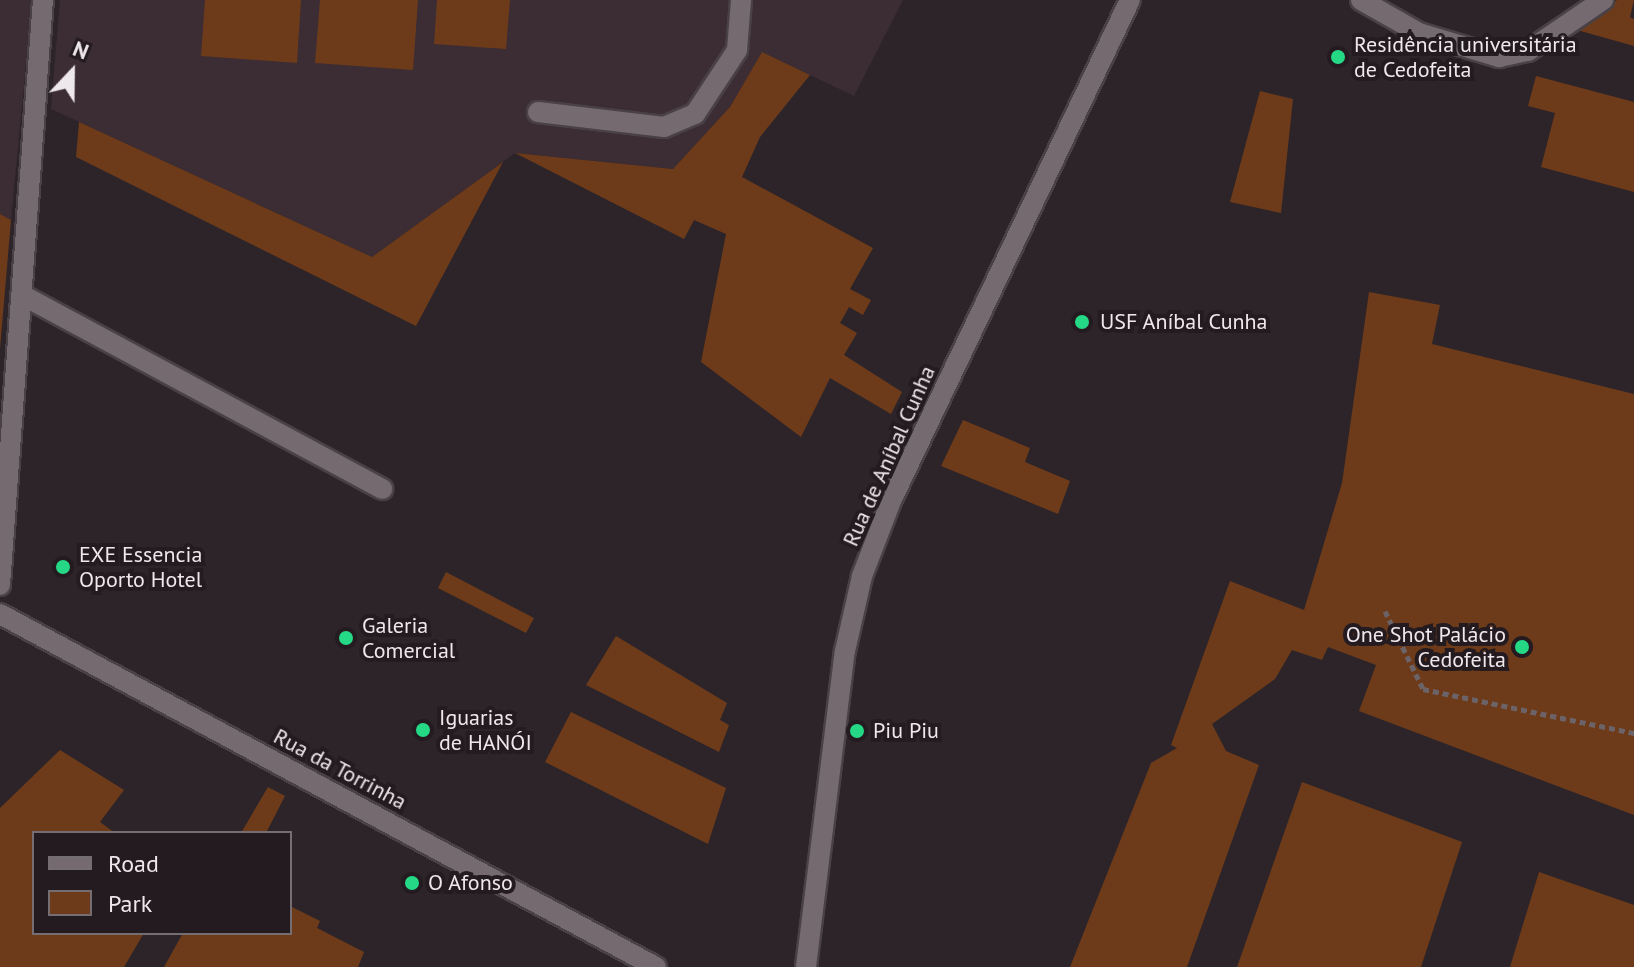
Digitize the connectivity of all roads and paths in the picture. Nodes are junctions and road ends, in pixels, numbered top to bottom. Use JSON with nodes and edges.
{"nodes":[{"id":1,"x":43,"y":0,"type":"edge"},
{"id":2,"x":741,"y":0,"type":"edge"},
{"id":3,"x":1130,"y":0,"type":"edge"},
{"id":4,"x":1361,"y":0,"type":"edge"},
{"id":5,"x":1603,"y":0,"type":"edge"},
{"id":6,"x":538,"y":112,"type":"dead end"},
{"id":7,"x":24,"y":296,"type":"junction"},
{"id":8,"x":382,"y":489,"type":"dead end"},
{"id":9,"x":0,"y":585,"type":"edge"},
{"id":10,"x":1385,"y":611,"type":"dead end"},
{"id":11,"x":0,"y":614,"type":"edge"},
{"id":12,"x":1634,"y":733,"type":"edge"},
{"id":13,"x":656,"y":967,"type":"edge"},
{"id":14,"x":806,"y":967,"type":"edge"}],
"edges":[{"from":1,"to":7,"type":"street"},
{"from":2,"to":6,"type":"street"},
{"from":3,"to":14,"type":"street","name":"Rua de Aníbal Cunha"},
{"from":4,"to":5,"type":"street"},
{"from":7,"to":8,"type":"street"},
{"from":7,"to":9,"type":"street"},
{"from":10,"to":12,"type":"path"},
{"from":11,"to":13,"type":"street","name":"Rua da Torrinha"}]}
